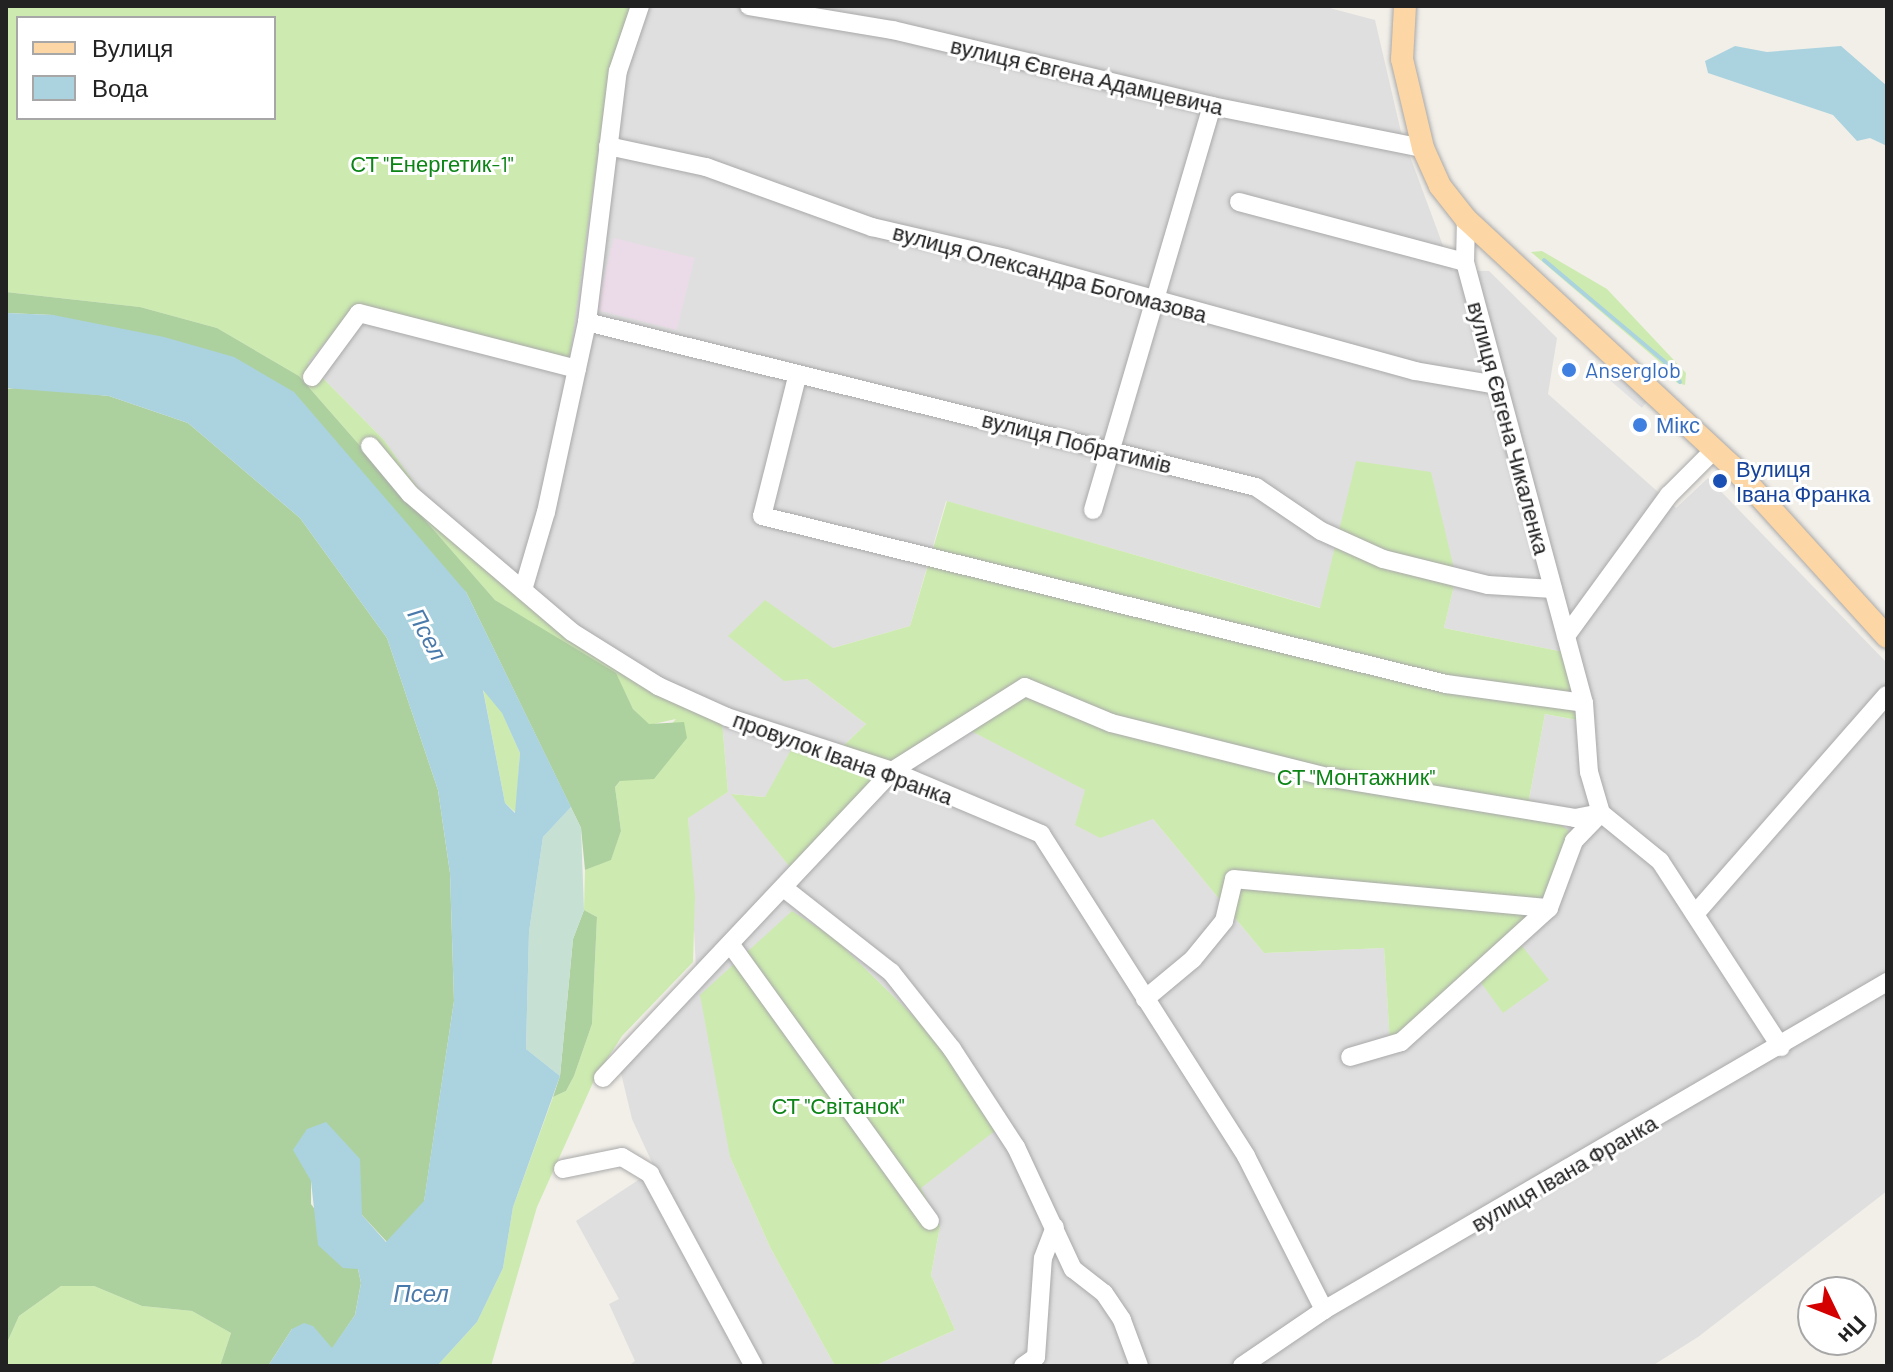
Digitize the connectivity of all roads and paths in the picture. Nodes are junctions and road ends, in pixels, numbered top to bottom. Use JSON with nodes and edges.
{"nodes":[{"id":1,"x":640,"y":6,"type":"edge"},
{"id":2,"x":749,"y":6,"type":"edge"},
{"id":3,"x":1405,"y":6,"type":"edge"},
{"id":4,"x":1212,"y":106,"type":"junction"},
{"id":5,"x":608,"y":146,"type":"junction"},
{"id":6,"x":1423,"y":148,"type":"junction"},
{"id":7,"x":1239,"y":202,"type":"dead end"},
{"id":8,"x":1466,"y":219,"type":"junction"},
{"id":9,"x":1465,"y":262,"type":"junction"},
{"id":10,"x":1153,"y":298,"type":"junction"},
{"id":11,"x":587,"y":322,"type":"junction"},
{"id":12,"x":577,"y":369,"type":"junction"},
{"id":13,"x":312,"y":377,"type":"dead end"},
{"id":14,"x":797,"y":377,"type":"junction"},
{"id":15,"x":1498,"y":385,"type":"junction"},
{"id":16,"x":370,"y":446,"type":"dead end"},
{"id":17,"x":1109,"y":447,"type":"junction"},
{"id":18,"x":1715,"y":449,"type":"junction"},
{"id":19,"x":1093,"y":510,"type":"dead end"},
{"id":20,"x":1553,"y":589,"type":"junction"},
{"id":21,"x":523,"y":590,"type":"junction"},
{"id":22,"x":1566,"y":636,"type":"junction"},
{"id":23,"x":1887,"y":637,"type":"edge"},
{"id":24,"x":1887,"y":695,"type":"edge"},
{"id":25,"x":1584,"y":703,"type":"junction"},
{"id":26,"x":892,"y":771,"type":"junction"},
{"id":27,"x":1601,"y":813,"type":"junction"},
{"id":28,"x":785,"y":889,"type":"junction"},
{"id":29,"x":1549,"y":908,"type":"junction"},
{"id":30,"x":1695,"y":914,"type":"junction"},
{"id":31,"x":731,"y":945,"type":"junction"},
{"id":32,"x":1887,"y":982,"type":"edge"},
{"id":33,"x":1145,"y":999,"type":"junction"},
{"id":34,"x":1781,"y":1047,"type":"junction"},
{"id":35,"x":1350,"y":1057,"type":"dead end"},
{"id":36,"x":603,"y":1078,"type":"dead end"},
{"id":37,"x":563,"y":1169,"type":"dead end"},
{"id":38,"x":930,"y":1221,"type":"dead end"},
{"id":39,"x":1055,"y":1227,"type":"junction"},
{"id":40,"x":1324,"y":1310,"type":"junction"},
{"id":41,"x":754,"y":1366,"type":"edge"},
{"id":42,"x":1023,"y":1366,"type":"edge"},
{"id":43,"x":1139,"y":1366,"type":"edge"},
{"id":44,"x":1242,"y":1366,"type":"edge"}],
"edges":[{"from":1,"to":5,"type":"street"},
{"from":2,"to":4,"type":"street","name":"вулиця Євгена Адамцевича"},
{"from":3,"to":6,"type":"main road"},
{"from":4,"to":6,"type":"street","name":"вулиця Євгена Адамцевича"},
{"from":4,"to":10,"type":"street"},
{"from":5,"to":10,"type":"street","name":"вулиця Олександра Богомазова"},
{"from":5,"to":11,"type":"street"},
{"from":6,"to":8,"type":"main road"},
{"from":7,"to":9,"type":"street"},
{"from":8,"to":9,"type":"street","name":"вулиця Євгена Чикаленка"},
{"from":8,"to":18,"type":"main road"},
{"from":9,"to":15,"type":"street","name":"вулиця Євгена Чикаленка"},
{"from":10,"to":15,"type":"street","name":"вулиця Олександра Богомазова"},
{"from":10,"to":17,"type":"street"},
{"from":11,"to":12,"type":"street"},
{"from":11,"to":14,"type":"street","name":"вулиця Побратимів"},
{"from":12,"to":13,"type":"street"},
{"from":12,"to":21,"type":"street"},
{"from":14,"to":17,"type":"street","name":"вулиця Побратимів"},
{"from":14,"to":25,"type":"street"},
{"from":15,"to":20,"type":"street","name":"вулиця Євгена Чикаленка"},
{"from":16,"to":21,"type":"street","name":"провулок Івана Франка"},
{"from":17,"to":19,"type":"street"},
{"from":17,"to":20,"type":"street","name":"вулиця Побратимів"},
{"from":18,"to":22,"type":"street"},
{"from":18,"to":23,"type":"main road"},
{"from":20,"to":22,"type":"street","name":"вулиця Євгена Чикаленка"},
{"from":21,"to":26,"type":"street","name":"провулок Івана Франка"},
{"from":22,"to":25,"type":"street","name":"вулиця Євгена Чикаленка"},
{"from":24,"to":30,"type":"street"},
{"from":25,"to":27,"type":"street","name":"вулиця Євгена Чикаленка"},
{"from":26,"to":27,"type":"street"},
{"from":26,"to":28,"type":"street"},
{"from":26,"to":33,"type":"street","name":"провулок Івана Франка"},
{"from":27,"to":29,"type":"street"},
{"from":27,"to":30,"type":"street"},
{"from":28,"to":31,"type":"street"},
{"from":28,"to":39,"type":"street"},
{"from":29,"to":33,"type":"street"},
{"from":29,"to":35,"type":"street"},
{"from":30,"to":34,"type":"street"},
{"from":31,"to":36,"type":"street"},
{"from":31,"to":38,"type":"street"},
{"from":32,"to":34,"type":"street","name":"вулиця Івана Франка"},
{"from":33,"to":40,"type":"street","name":"провулок Івана Франка"},
{"from":34,"to":40,"type":"street","name":"вулиця Івана Франка"},
{"from":37,"to":41,"type":"street"},
{"from":39,"to":42,"type":"street"},
{"from":39,"to":43,"type":"street"},
{"from":40,"to":44,"type":"street","name":"вулиця Івана Франка"}]}
